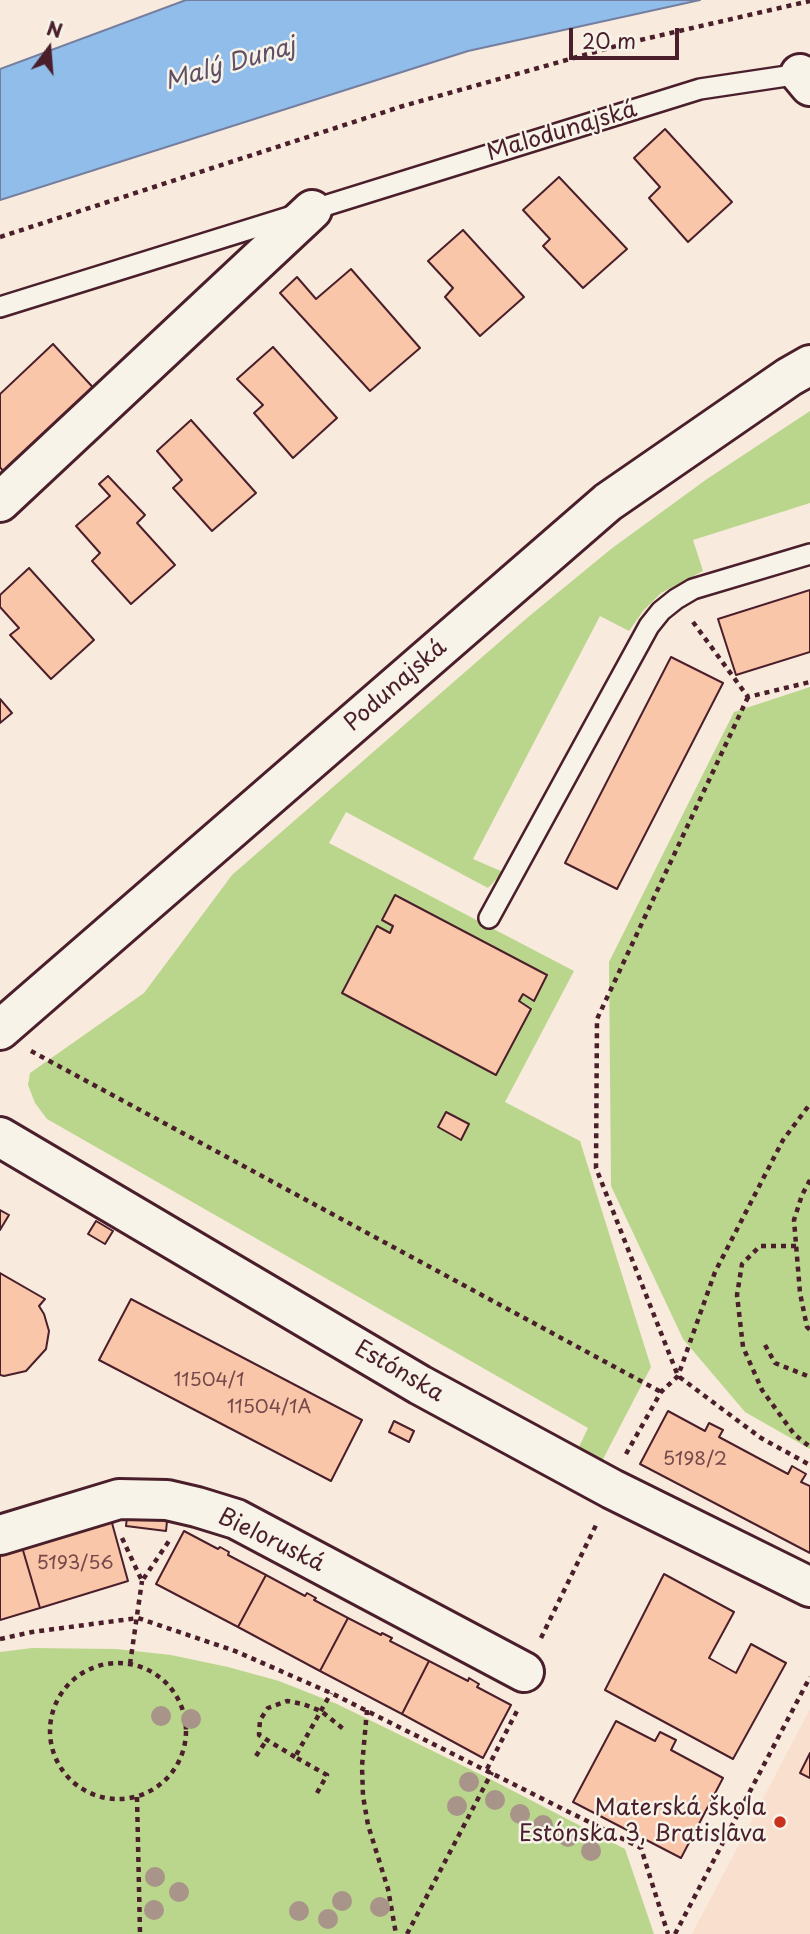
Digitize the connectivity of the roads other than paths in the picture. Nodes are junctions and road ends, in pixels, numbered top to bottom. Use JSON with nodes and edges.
{"nodes":[{"id":1,"x":805,"y":80,"type":"edge"},
{"id":2,"x":312,"y":210,"type":"junction"},
{"id":3,"x":0,"y":307,"type":"edge"},
{"id":4,"x":810,"y":365,"type":"edge"},
{"id":5,"x":0,"y":502,"type":"edge"},
{"id":6,"x":810,"y":554,"type":"edge"},
{"id":7,"x":489,"y":918,"type":"dead end"},
{"id":8,"x":12,"y":1039,"type":"edge"},
{"id":9,"x":0,"y":1137,"type":"edge"},
{"id":10,"x":0,"y":1535,"type":"edge"},
{"id":11,"x":810,"y":1587,"type":"edge"},
{"id":12,"x":524,"y":1672,"type":"dead end"}],
"edges":[{"from":1,"to":2,"type":"lane","name":"Malodunajská"},
{"from":2,"to":3,"type":"lane","name":"Malodunajská"},
{"from":2,"to":5,"type":"street","name":"Malodunajská"},
{"from":4,"to":8,"type":"street","name":"Podunajská"},
{"from":6,"to":7,"type":"lane"},
{"from":9,"to":11,"type":"street","name":"Estónska"},
{"from":10,"to":12,"type":"street","name":"Bieloruská"}]}
